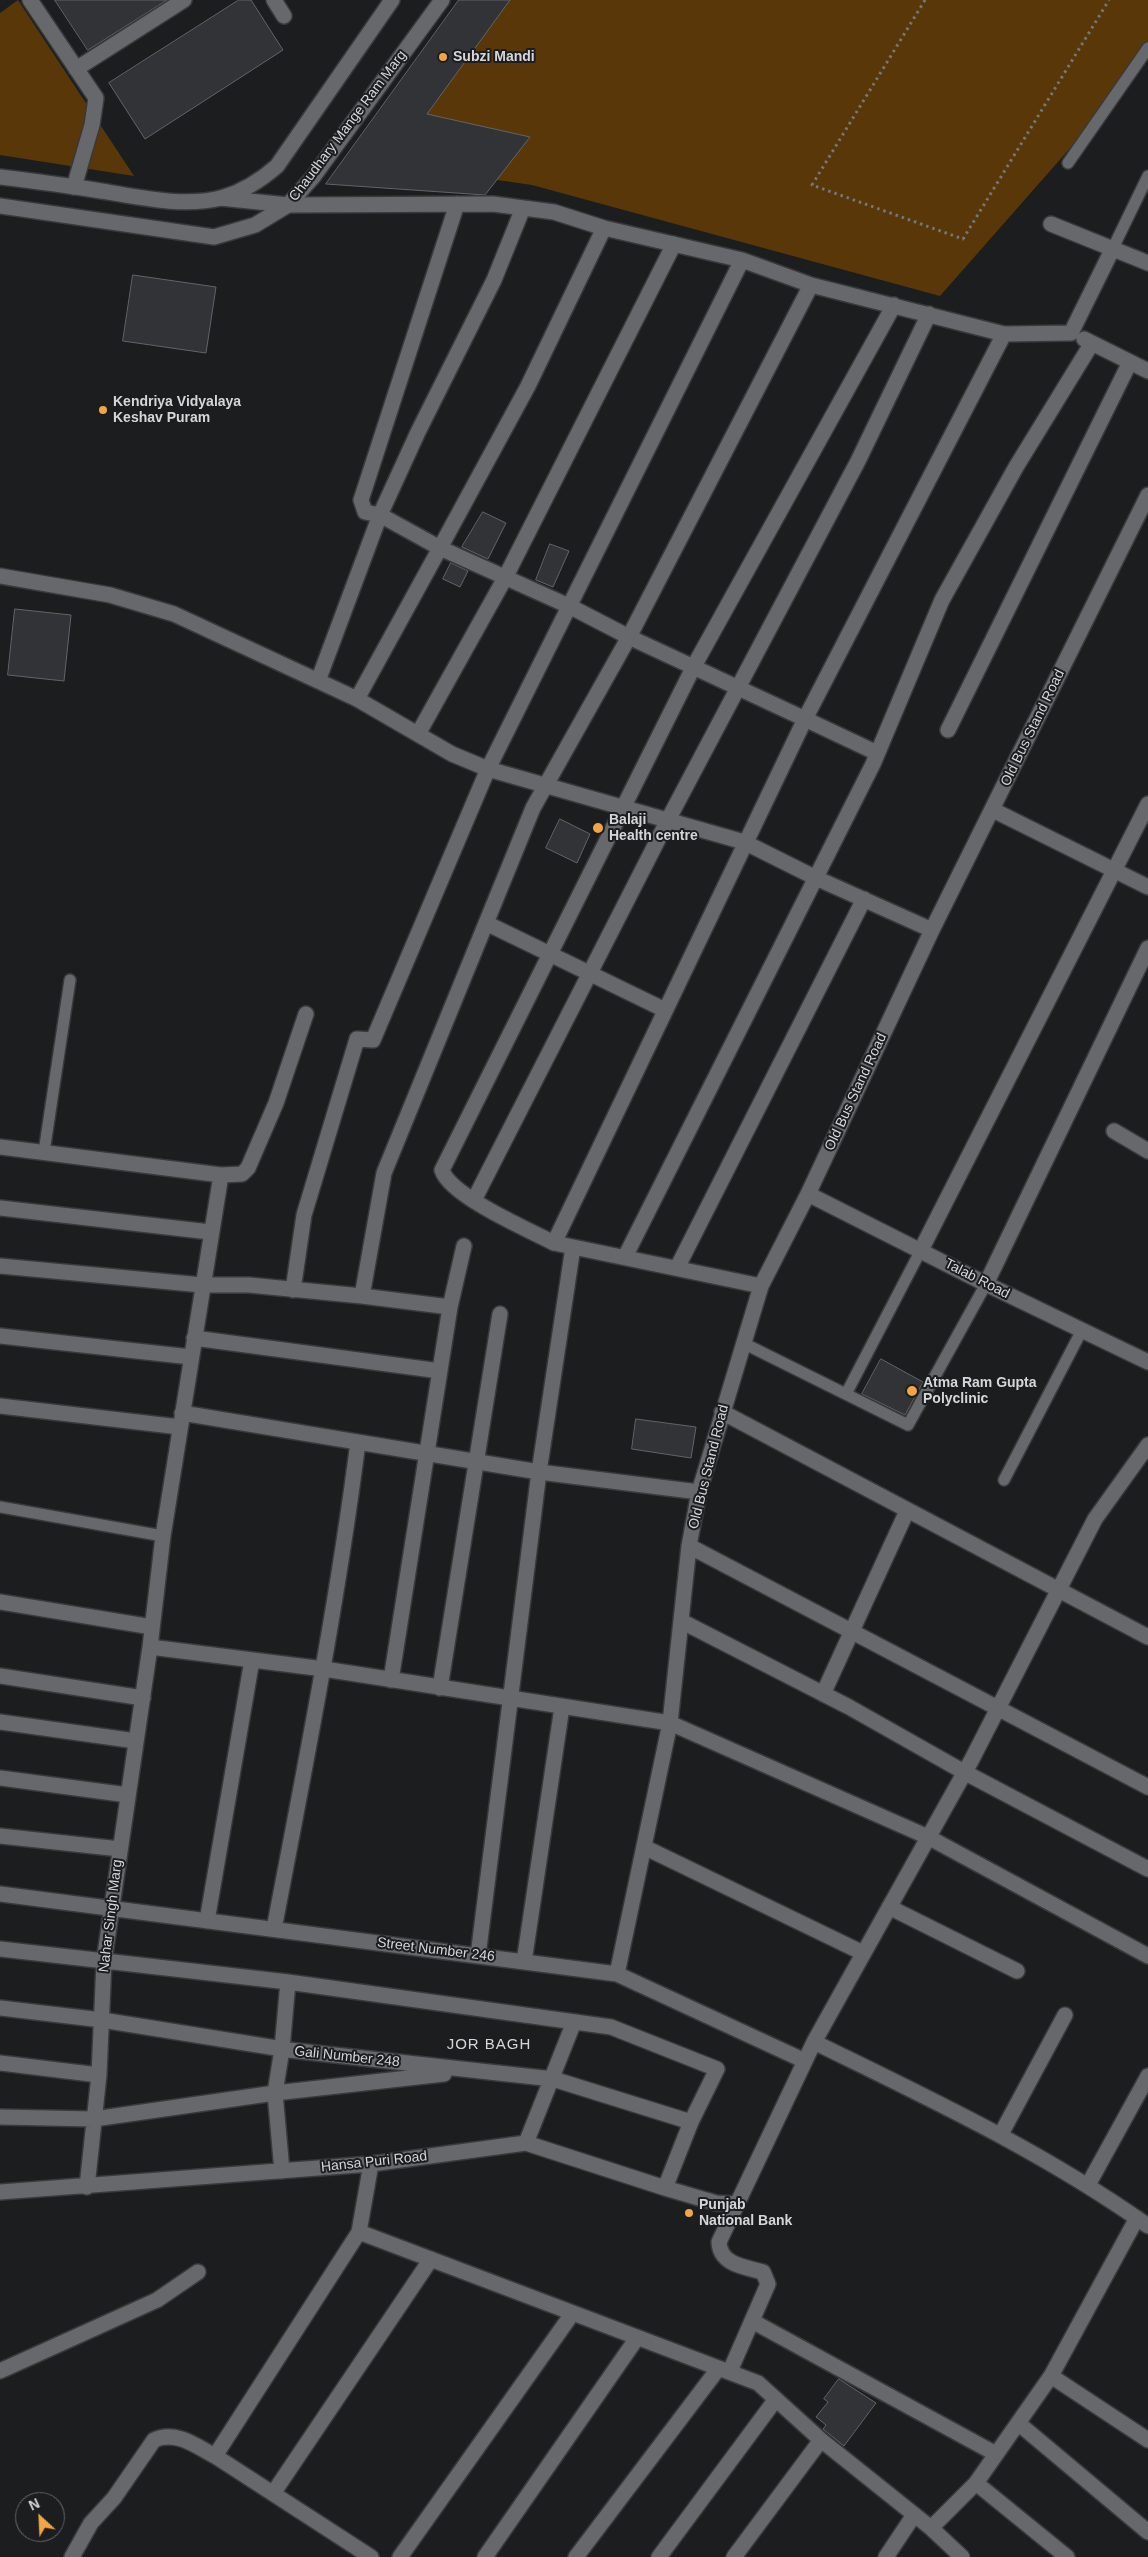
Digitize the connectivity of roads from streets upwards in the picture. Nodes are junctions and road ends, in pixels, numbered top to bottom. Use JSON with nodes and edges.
{"nodes":[{"id":1,"x":30,"y":0,"type":"edge"},
{"id":2,"x":184,"y":0,"type":"edge"},
{"id":3,"x":274,"y":0,"type":"edge"},
{"id":4,"x":392,"y":0,"type":"edge"},
{"id":5,"x":442,"y":0,"type":"edge"},
{"id":6,"x":284,"y":16,"type":"dead end"},
{"id":7,"x":76,"y":68,"type":"junction"},
{"id":8,"x":0,"y":177,"type":"edge"},
{"id":9,"x":74,"y":187,"type":"junction"},
{"id":10,"x":220,"y":198,"type":"junction"},
{"id":11,"x":457,"y":204,"type":"junction"},
{"id":12,"x":288,"y":205,"type":"junction"},
{"id":13,"x":0,"y":206,"type":"edge"},
{"id":14,"x":523,"y":208,"type":"junction"},
{"id":15,"x":1051,"y":224,"type":"dead end"},
{"id":16,"x":604,"y":228,"type":"junction"},
{"id":17,"x":674,"y":244,"type":"junction"},
{"id":18,"x":1113,"y":248,"type":"junction"},
{"id":19,"x":742,"y":260,"type":"junction"},
{"id":20,"x":1148,"y":263,"type":"edge"},
{"id":21,"x":811,"y":285,"type":"junction"},
{"id":22,"x":894,"y":305,"type":"junction"},
{"id":23,"x":929,"y":314,"type":"junction"},
{"id":24,"x":1071,"y":333,"type":"junction"},
{"id":25,"x":1004,"y":334,"type":"junction"},
{"id":26,"x":1092,"y":343,"type":"junction"},
{"id":27,"x":1130,"y":362,"type":"junction"},
{"id":28,"x":1148,"y":371,"type":"edge"},
{"id":29,"x":1148,"y":495,"type":"edge"},
{"id":30,"x":380,"y":515,"type":"junction"},
{"id":31,"x":440,"y":548,"type":"junction"},
{"id":32,"x":0,"y":576,"type":"edge"},
{"id":33,"x":505,"y":578,"type":"junction"},
{"id":34,"x":571,"y":607,"type":"junction"},
{"id":35,"x":629,"y":637,"type":"junction"},
{"id":36,"x":694,"y":666,"type":"junction"},
{"id":37,"x":318,"y":681,"type":"junction"},
{"id":38,"x":739,"y":689,"type":"junction"},
{"id":39,"x":357,"y":698,"type":"junction"},
{"id":40,"x":804,"y":719,"type":"junction"},
{"id":41,"x":948,"y":730,"type":"dead end"},
{"id":42,"x":418,"y":734,"type":"junction"},
{"id":43,"x":877,"y":753,"type":"junction"},
{"id":44,"x":488,"y":769,"type":"junction"},
{"id":45,"x":546,"y":785,"type":"junction"},
{"id":46,"x":1148,"y":804,"type":"edge"},
{"id":47,"x":622,"y":808,"type":"junction"},
{"id":48,"x":993,"y":810,"type":"junction"},
{"id":49,"x":668,"y":820,"type":"junction"},
{"id":50,"x":744,"y":842,"type":"junction"},
{"id":51,"x":1115,"y":871,"type":"junction"},
{"id":52,"x":816,"y":878,"type":"junction"},
{"id":53,"x":1148,"y":887,"type":"edge"},
{"id":54,"x":864,"y":899,"type":"junction"},
{"id":55,"x":486,"y":923,"type":"junction"},
{"id":56,"x":932,"y":930,"type":"junction"},
{"id":57,"x":1148,"y":948,"type":"edge"},
{"id":58,"x":551,"y":954,"type":"junction"},
{"id":59,"x":591,"y":974,"type":"junction"},
{"id":60,"x":665,"y":1010,"type":"junction"},
{"id":61,"x":306,"y":1014,"type":"dead end"},
{"id":62,"x":1114,"y":1131,"type":"dead end"},
{"id":63,"x":0,"y":1147,"type":"edge"},
{"id":64,"x":1148,"y":1151,"type":"edge"},
{"id":65,"x":221,"y":1175,"type":"junction"},
{"id":66,"x":808,"y":1194,"type":"junction"},
{"id":67,"x":474,"y":1200,"type":"junction"},
{"id":68,"x":0,"y":1208,"type":"edge"},
{"id":69,"x":210,"y":1232,"type":"junction"},
{"id":70,"x":554,"y":1243,"type":"junction"},
{"id":71,"x":464,"y":1246,"type":"dead end"},
{"id":72,"x":573,"y":1247,"type":"junction"},
{"id":73,"x":921,"y":1250,"type":"junction"},
{"id":74,"x":625,"y":1257,"type":"junction"},
{"id":75,"x":0,"y":1266,"type":"edge"},
{"id":76,"x":677,"y":1268,"type":"junction"},
{"id":77,"x":986,"y":1284,"type":"junction"},
{"id":78,"x":202,"y":1285,"type":"junction"},
{"id":79,"x":761,"y":1286,"type":"junction"},
{"id":80,"x":293,"y":1290,"type":"junction"},
{"id":81,"x":362,"y":1296,"type":"junction"},
{"id":82,"x":450,"y":1307,"type":"junction"},
{"id":83,"x":500,"y":1314,"type":"dead end"},
{"id":84,"x":0,"y":1336,"type":"edge"},
{"id":85,"x":194,"y":1338,"type":"junction"},
{"id":86,"x":190,"y":1357,"type":"junction"},
{"id":87,"x":1148,"y":1362,"type":"edge"},
{"id":88,"x":440,"y":1371,"type":"junction"},
{"id":89,"x":0,"y":1406,"type":"edge"},
{"id":90,"x":722,"y":1412,"type":"junction"},
{"id":91,"x":181,"y":1420,"type":"junction"},
{"id":92,"x":358,"y":1442,"type":"junction"},
{"id":93,"x":1148,"y":1445,"type":"edge"},
{"id":94,"x":428,"y":1454,"type":"junction"},
{"id":95,"x":477,"y":1462,"type":"junction"},
{"id":96,"x":539,"y":1472,"type":"junction"},
{"id":97,"x":699,"y":1492,"type":"junction"},
{"id":98,"x":907,"y":1511,"type":"junction"},
{"id":99,"x":689,"y":1546,"type":"junction"},
{"id":100,"x":1059,"y":1590,"type":"junction"},
{"id":101,"x":0,"y":1602,"type":"edge"},
{"id":102,"x":681,"y":1621,"type":"junction"},
{"id":103,"x":152,"y":1627,"type":"junction"},
{"id":104,"x":853,"y":1631,"type":"junction"},
{"id":105,"x":1148,"y":1637,"type":"edge"},
{"id":106,"x":150,"y":1647,"type":"junction"},
{"id":107,"x":252,"y":1660,"type":"junction"},
{"id":108,"x":324,"y":1669,"type":"junction"},
{"id":109,"x":0,"y":1676,"type":"edge"},
{"id":110,"x":391,"y":1680,"type":"junction"},
{"id":111,"x":440,"y":1688,"type":"junction"},
{"id":112,"x":824,"y":1694,"type":"junction"},
{"id":113,"x":143,"y":1698,"type":"junction"},
{"id":114,"x":510,"y":1699,"type":"junction"},
{"id":115,"x":562,"y":1707,"type":"junction"},
{"id":116,"x":998,"y":1707,"type":"junction"},
{"id":117,"x":0,"y":1722,"type":"edge"},
{"id":118,"x":670,"y":1723,"type":"junction"},
{"id":119,"x":136,"y":1741,"type":"junction"},
{"id":120,"x":964,"y":1772,"type":"junction"},
{"id":121,"x":0,"y":1778,"type":"edge"},
{"id":122,"x":1148,"y":1787,"type":"edge"},
{"id":123,"x":128,"y":1795,"type":"junction"},
{"id":124,"x":0,"y":1836,"type":"edge"},
{"id":125,"x":928,"y":1838,"type":"junction"},
{"id":126,"x":644,"y":1847,"type":"junction"},
{"id":127,"x":120,"y":1849,"type":"junction"},
{"id":128,"x":1148,"y":1869,"type":"edge"},
{"id":129,"x":0,"y":1894,"type":"edge"},
{"id":130,"x":889,"y":1907,"type":"junction"},
{"id":131,"x":111,"y":1910,"type":"junction"},
{"id":132,"x":207,"y":1921,"type":"junction"},
{"id":133,"x":274,"y":1929,"type":"junction"},
{"id":134,"x":0,"y":1949,"type":"edge"},
{"id":135,"x":863,"y":1953,"type":"junction"},
{"id":136,"x":478,"y":1956,"type":"junction"},
{"id":137,"x":1148,"y":1956,"type":"edge"},
{"id":138,"x":104,"y":1961,"type":"junction"},
{"id":139,"x":524,"y":1962,"type":"junction"},
{"id":140,"x":1017,"y":1971,"type":"dead end"},
{"id":141,"x":617,"y":1974,"type":"junction"},
{"id":142,"x":288,"y":1982,"type":"junction"},
{"id":143,"x":0,"y":2008,"type":"edge"},
{"id":144,"x":1065,"y":2015,"type":"dead end"},
{"id":145,"x":102,"y":2020,"type":"junction"},
{"id":146,"x":574,"y":2022,"type":"junction"},
{"id":147,"x":814,"y":2042,"type":"junction"},
{"id":148,"x":282,"y":2049,"type":"junction"},
{"id":149,"x":805,"y":2061,"type":"junction"},
{"id":150,"x":0,"y":2063,"type":"edge"},
{"id":151,"x":470,"y":2071,"type":"junction"},
{"id":152,"x":99,"y":2075,"type":"junction"},
{"id":153,"x":1148,"y":2076,"type":"edge"},
{"id":154,"x":553,"y":2079,"type":"junction"},
{"id":155,"x":275,"y":2093,"type":"junction"},
{"id":156,"x":0,"y":2117,"type":"edge"},
{"id":157,"x":94,"y":2120,"type":"junction"},
{"id":158,"x":691,"y":2122,"type":"junction"},
{"id":159,"x":1001,"y":2134,"type":"junction"},
{"id":160,"x":526,"y":2143,"type":"junction"},
{"id":161,"x":371,"y":2164,"type":"junction"},
{"id":162,"x":282,"y":2171,"type":"junction"},
{"id":163,"x":1088,"y":2185,"type":"junction"},
{"id":164,"x":87,"y":2187,"type":"junction"},
{"id":165,"x":666,"y":2188,"type":"junction"},
{"id":166,"x":0,"y":2192,"type":"edge"},
{"id":167,"x":738,"y":2204,"type":"junction"},
{"id":168,"x":1143,"y":2222,"type":"edge"},
{"id":169,"x":359,"y":2232,"type":"junction"},
{"id":170,"x":430,"y":2259,"type":"junction"},
{"id":171,"x":198,"y":2272,"type":"dead end"},
{"id":172,"x":572,"y":2314,"type":"junction"},
{"id":173,"x":752,"y":2321,"type":"junction"},
{"id":174,"x":637,"y":2338,"type":"junction"},
{"id":175,"x":0,"y":2370,"type":"edge"},
{"id":176,"x":724,"y":2370,"type":"junction"},
{"id":177,"x":1052,"y":2376,"type":"junction"},
{"id":178,"x":776,"y":2399,"type":"junction"},
{"id":179,"x":1018,"y":2424,"type":"junction"},
{"id":180,"x":821,"y":2440,"type":"junction"},
{"id":181,"x":1148,"y":2440,"type":"edge"},
{"id":182,"x":996,"y":2454,"type":"junction"},
{"id":183,"x":215,"y":2456,"type":"junction"},
{"id":184,"x":976,"y":2483,"type":"junction"},
{"id":185,"x":274,"y":2492,"type":"junction"},
{"id":186,"x":914,"y":2515,"type":"junction"},
{"id":187,"x":931,"y":2528,"type":"junction"},
{"id":188,"x":1148,"y":2532,"type":"edge"},
{"id":189,"x":72,"y":2557,"type":"edge"},
{"id":190,"x":371,"y":2557,"type":"edge"},
{"id":191,"x":400,"y":2557,"type":"edge"},
{"id":192,"x":485,"y":2557,"type":"edge"},
{"id":193,"x":576,"y":2557,"type":"edge"},
{"id":194,"x":659,"y":2557,"type":"edge"},
{"id":195,"x":734,"y":2557,"type":"edge"},
{"id":196,"x":886,"y":2557,"type":"edge"},
{"id":197,"x":962,"y":2557,"type":"edge"},
{"id":198,"x":1067,"y":2557,"type":"edge"}],
"edges":[{"from":1,"to":7,"type":"street"},
{"from":2,"to":7,"type":"street"},
{"from":3,"to":6,"type":"street"},
{"from":4,"to":10,"type":"street"},
{"from":5,"to":12,"type":"street","name":"Chaudhary Mange Ram Marg"},
{"from":7,"to":9,"type":"street"},
{"from":8,"to":9,"type":"street"},
{"from":9,"to":10,"type":"street"},
{"from":10,"to":12,"type":"street"},
{"from":11,"to":12,"type":"street"},
{"from":11,"to":14,"type":"street"},
{"from":11,"to":30,"type":"street"},
{"from":12,"to":13,"type":"street","name":"Chaudhary Mange Ram Marg"},
{"from":14,"to":16,"type":"street"},
{"from":14,"to":30,"type":"street"},
{"from":15,"to":18,"type":"street"},
{"from":16,"to":17,"type":"street"},
{"from":16,"to":31,"type":"street"},
{"from":17,"to":19,"type":"street"},
{"from":17,"to":33,"type":"street"},
{"from":18,"to":20,"type":"street"},
{"from":18,"to":24,"type":"street"},
{"from":19,"to":21,"type":"street"},
{"from":19,"to":34,"type":"street"},
{"from":21,"to":22,"type":"street"},
{"from":21,"to":35,"type":"street"},
{"from":22,"to":23,"type":"street"},
{"from":22,"to":36,"type":"street"},
{"from":23,"to":25,"type":"street"},
{"from":23,"to":38,"type":"street"},
{"from":24,"to":25,"type":"street"},
{"from":24,"to":26,"type":"street"},
{"from":25,"to":40,"type":"street"},
{"from":26,"to":27,"type":"street"},
{"from":26,"to":43,"type":"street"},
{"from":27,"to":28,"type":"street"},
{"from":27,"to":41,"type":"street"},
{"from":29,"to":48,"type":"street","name":"Old Bus Stand Road"},
{"from":30,"to":31,"type":"street"},
{"from":30,"to":37,"type":"street"},
{"from":31,"to":33,"type":"street"},
{"from":31,"to":39,"type":"street"},
{"from":32,"to":37,"type":"street"},
{"from":33,"to":34,"type":"street"},
{"from":33,"to":42,"type":"street"},
{"from":34,"to":35,"type":"street"},
{"from":34,"to":44,"type":"street"},
{"from":35,"to":36,"type":"street"},
{"from":35,"to":45,"type":"street"},
{"from":36,"to":38,"type":"street"},
{"from":36,"to":47,"type":"street"},
{"from":37,"to":39,"type":"street"},
{"from":38,"to":40,"type":"street"},
{"from":38,"to":49,"type":"street"},
{"from":39,"to":42,"type":"street"},
{"from":40,"to":43,"type":"street"},
{"from":40,"to":50,"type":"street"},
{"from":42,"to":44,"type":"street"},
{"from":43,"to":52,"type":"street"},
{"from":44,"to":45,"type":"street"},
{"from":44,"to":80,"type":"street"},
{"from":45,"to":47,"type":"street"},
{"from":45,"to":55,"type":"street"},
{"from":46,"to":51,"type":"street"},
{"from":47,"to":49,"type":"street"},
{"from":47,"to":58,"type":"street"},
{"from":48,"to":51,"type":"street"},
{"from":48,"to":56,"type":"street","name":"Old Bus Stand Road"},
{"from":49,"to":50,"type":"street"},
{"from":49,"to":59,"type":"street"},
{"from":50,"to":52,"type":"street"},
{"from":50,"to":60,"type":"street"},
{"from":51,"to":53,"type":"street"},
{"from":51,"to":73,"type":"street"},
{"from":52,"to":54,"type":"street"},
{"from":52,"to":74,"type":"street"},
{"from":54,"to":56,"type":"street"},
{"from":54,"to":76,"type":"street"},
{"from":55,"to":58,"type":"street"},
{"from":55,"to":81,"type":"street"},
{"from":56,"to":66,"type":"street","name":"Old Bus Stand Road"},
{"from":57,"to":77,"type":"street"},
{"from":58,"to":59,"type":"street"},
{"from":58,"to":67,"type":"street"},
{"from":59,"to":60,"type":"street"},
{"from":59,"to":67,"type":"street"},
{"from":60,"to":70,"type":"street"},
{"from":61,"to":65,"type":"street"},
{"from":62,"to":64,"type":"street"},
{"from":63,"to":65,"type":"street"},
{"from":65,"to":69,"type":"street","name":"Nahar Singh Marg"},
{"from":66,"to":73,"type":"street","name":"Talab Road"},
{"from":66,"to":79,"type":"street","name":"Old Bus Stand Road"},
{"from":67,"to":70,"type":"street"},
{"from":68,"to":69,"type":"street"},
{"from":69,"to":78,"type":"street","name":"Nahar Singh Marg"},
{"from":70,"to":72,"type":"street"},
{"from":71,"to":82,"type":"street"},
{"from":72,"to":74,"type":"street"},
{"from":72,"to":96,"type":"street"},
{"from":73,"to":77,"type":"street","name":"Talab Road"},
{"from":74,"to":76,"type":"street"},
{"from":75,"to":78,"type":"street"},
{"from":76,"to":79,"type":"street"},
{"from":77,"to":87,"type":"street","name":"Talab Road"},
{"from":78,"to":80,"type":"street"},
{"from":78,"to":85,"type":"street","name":"Nahar Singh Marg"},
{"from":79,"to":90,"type":"street","name":"Old Bus Stand Road"},
{"from":80,"to":81,"type":"street"},
{"from":81,"to":82,"type":"street"},
{"from":82,"to":88,"type":"street"},
{"from":83,"to":95,"type":"street"},
{"from":84,"to":86,"type":"street"},
{"from":85,"to":86,"type":"street","name":"Nahar Singh Marg"},
{"from":85,"to":88,"type":"street"},
{"from":86,"to":91,"type":"street","name":"Nahar Singh Marg"},
{"from":88,"to":94,"type":"street"},
{"from":89,"to":91,"type":"street"},
{"from":90,"to":97,"type":"street","name":"Old Bus Stand Road"},
{"from":90,"to":98,"type":"street"},
{"from":91,"to":92,"type":"street"},
{"from":91,"to":103,"type":"street","name":"Nahar Singh Marg"},
{"from":92,"to":94,"type":"street"},
{"from":92,"to":108,"type":"street"},
{"from":93,"to":100,"type":"street"},
{"from":94,"to":95,"type":"street"},
{"from":94,"to":110,"type":"street"},
{"from":95,"to":96,"type":"street"},
{"from":95,"to":111,"type":"street"},
{"from":96,"to":97,"type":"street"},
{"from":96,"to":114,"type":"street"},
{"from":97,"to":99,"type":"street","name":"Old Bus Stand Road"},
{"from":98,"to":100,"type":"street"},
{"from":98,"to":104,"type":"street"},
{"from":99,"to":102,"type":"street","name":"Old Bus Stand Road"},
{"from":99,"to":104,"type":"street"},
{"from":100,"to":105,"type":"street"},
{"from":100,"to":116,"type":"street"},
{"from":101,"to":103,"type":"street"},
{"from":102,"to":112,"type":"street"},
{"from":102,"to":118,"type":"street","name":"Old Bus Stand Road"},
{"from":103,"to":106,"type":"street","name":"Nahar Singh Marg"},
{"from":104,"to":112,"type":"street"},
{"from":104,"to":116,"type":"street"},
{"from":106,"to":107,"type":"street"},
{"from":106,"to":113,"type":"street","name":"Nahar Singh Marg"},
{"from":107,"to":108,"type":"street"},
{"from":107,"to":132,"type":"street"},
{"from":108,"to":110,"type":"street"},
{"from":108,"to":133,"type":"street"},
{"from":109,"to":113,"type":"street"},
{"from":110,"to":111,"type":"street"},
{"from":111,"to":114,"type":"street"},
{"from":112,"to":120,"type":"street"},
{"from":113,"to":119,"type":"street","name":"Nahar Singh Marg"},
{"from":114,"to":115,"type":"street"},
{"from":114,"to":136,"type":"street"},
{"from":115,"to":118,"type":"street"},
{"from":115,"to":139,"type":"street"},
{"from":116,"to":120,"type":"street"},
{"from":116,"to":122,"type":"street"},
{"from":117,"to":119,"type":"street"},
{"from":118,"to":125,"type":"street"},
{"from":118,"to":126,"type":"street"},
{"from":119,"to":123,"type":"street","name":"Nahar Singh Marg"},
{"from":120,"to":125,"type":"street"},
{"from":120,"to":128,"type":"street"},
{"from":121,"to":123,"type":"street"},
{"from":123,"to":127,"type":"street","name":"Nahar Singh Marg"},
{"from":124,"to":127,"type":"street"},
{"from":125,"to":130,"type":"street"},
{"from":125,"to":137,"type":"street"},
{"from":126,"to":135,"type":"street"},
{"from":126,"to":141,"type":"street"},
{"from":127,"to":131,"type":"street","name":"Nahar Singh Marg"},
{"from":129,"to":131,"type":"street","name":"Street Number 246"},
{"from":130,"to":135,"type":"street"},
{"from":130,"to":140,"type":"street"},
{"from":131,"to":132,"type":"street","name":"Street Number 246"},
{"from":131,"to":138,"type":"street","name":"Nahar Singh Marg"},
{"from":132,"to":133,"type":"street","name":"Street Number 246"},
{"from":133,"to":136,"type":"street","name":"Street Number 246"},
{"from":134,"to":138,"type":"street"},
{"from":135,"to":147,"type":"street"},
{"from":136,"to":139,"type":"street","name":"Street Number 246"},
{"from":138,"to":142,"type":"street"},
{"from":138,"to":145,"type":"street","name":"Nahar Singh Marg"},
{"from":139,"to":141,"type":"street","name":"Street Number 246"},
{"from":141,"to":149,"type":"street","name":"Street Number 246"},
{"from":142,"to":146,"type":"street"},
{"from":142,"to":148,"type":"street"},
{"from":143,"to":145,"type":"street","name":"Gali Number 248"},
{"from":144,"to":159,"type":"street"},
{"from":145,"to":148,"type":"street","name":"Gali Number 248"},
{"from":145,"to":152,"type":"street","name":"Nahar Singh Marg"},
{"from":146,"to":154,"type":"street"},
{"from":146,"to":158,"type":"street"},
{"from":147,"to":149,"type":"street"},
{"from":147,"to":159,"type":"street"},
{"from":148,"to":151,"type":"street","name":"Gali Number 248"},
{"from":148,"to":155,"type":"street"},
{"from":149,"to":167,"type":"street"},
{"from":150,"to":152,"type":"street"},
{"from":151,"to":154,"type":"street","name":"Gali Number 248"},
{"from":151,"to":155,"type":"street"},
{"from":152,"to":157,"type":"street","name":"Nahar Singh Marg"},
{"from":153,"to":163,"type":"street"},
{"from":154,"to":158,"type":"street","name":"Gali Number 248"},
{"from":154,"to":160,"type":"street"},
{"from":155,"to":157,"type":"street"},
{"from":155,"to":162,"type":"street"},
{"from":156,"to":157,"type":"street"},
{"from":157,"to":164,"type":"street","name":"Nahar Singh Marg"},
{"from":158,"to":165,"type":"street"},
{"from":159,"to":163,"type":"street"},
{"from":160,"to":161,"type":"street","name":"Hansa Puri Road"},
{"from":160,"to":165,"type":"street","name":"Hansa Puri Road"},
{"from":161,"to":162,"type":"street","name":"Hansa Puri Road"},
{"from":161,"to":169,"type":"street"},
{"from":162,"to":164,"type":"street","name":"Hansa Puri Road"},
{"from":163,"to":168,"type":"street"},
{"from":164,"to":166,"type":"street","name":"Hansa Puri Road"},
{"from":165,"to":167,"type":"street","name":"Hansa Puri Road"},
{"from":167,"to":173,"type":"street"},
{"from":168,"to":177,"type":"street"},
{"from":169,"to":170,"type":"street"},
{"from":169,"to":183,"type":"street"},
{"from":170,"to":172,"type":"street"},
{"from":170,"to":185,"type":"street"},
{"from":171,"to":175,"type":"street"},
{"from":172,"to":174,"type":"street"},
{"from":172,"to":191,"type":"street"},
{"from":173,"to":176,"type":"street"},
{"from":173,"to":182,"type":"street"},
{"from":174,"to":176,"type":"street"},
{"from":174,"to":192,"type":"street"},
{"from":176,"to":178,"type":"street"},
{"from":176,"to":193,"type":"street"},
{"from":177,"to":179,"type":"street"},
{"from":177,"to":181,"type":"street"},
{"from":178,"to":180,"type":"street"},
{"from":178,"to":194,"type":"street"},
{"from":179,"to":182,"type":"street"},
{"from":179,"to":188,"type":"street"},
{"from":180,"to":186,"type":"street"},
{"from":180,"to":195,"type":"street"},
{"from":182,"to":184,"type":"street"},
{"from":183,"to":185,"type":"street"},
{"from":183,"to":189,"type":"street"},
{"from":184,"to":187,"type":"street"},
{"from":184,"to":198,"type":"street"},
{"from":185,"to":190,"type":"street"},
{"from":186,"to":187,"type":"street"},
{"from":186,"to":196,"type":"street"},
{"from":187,"to":197,"type":"street"}]}
